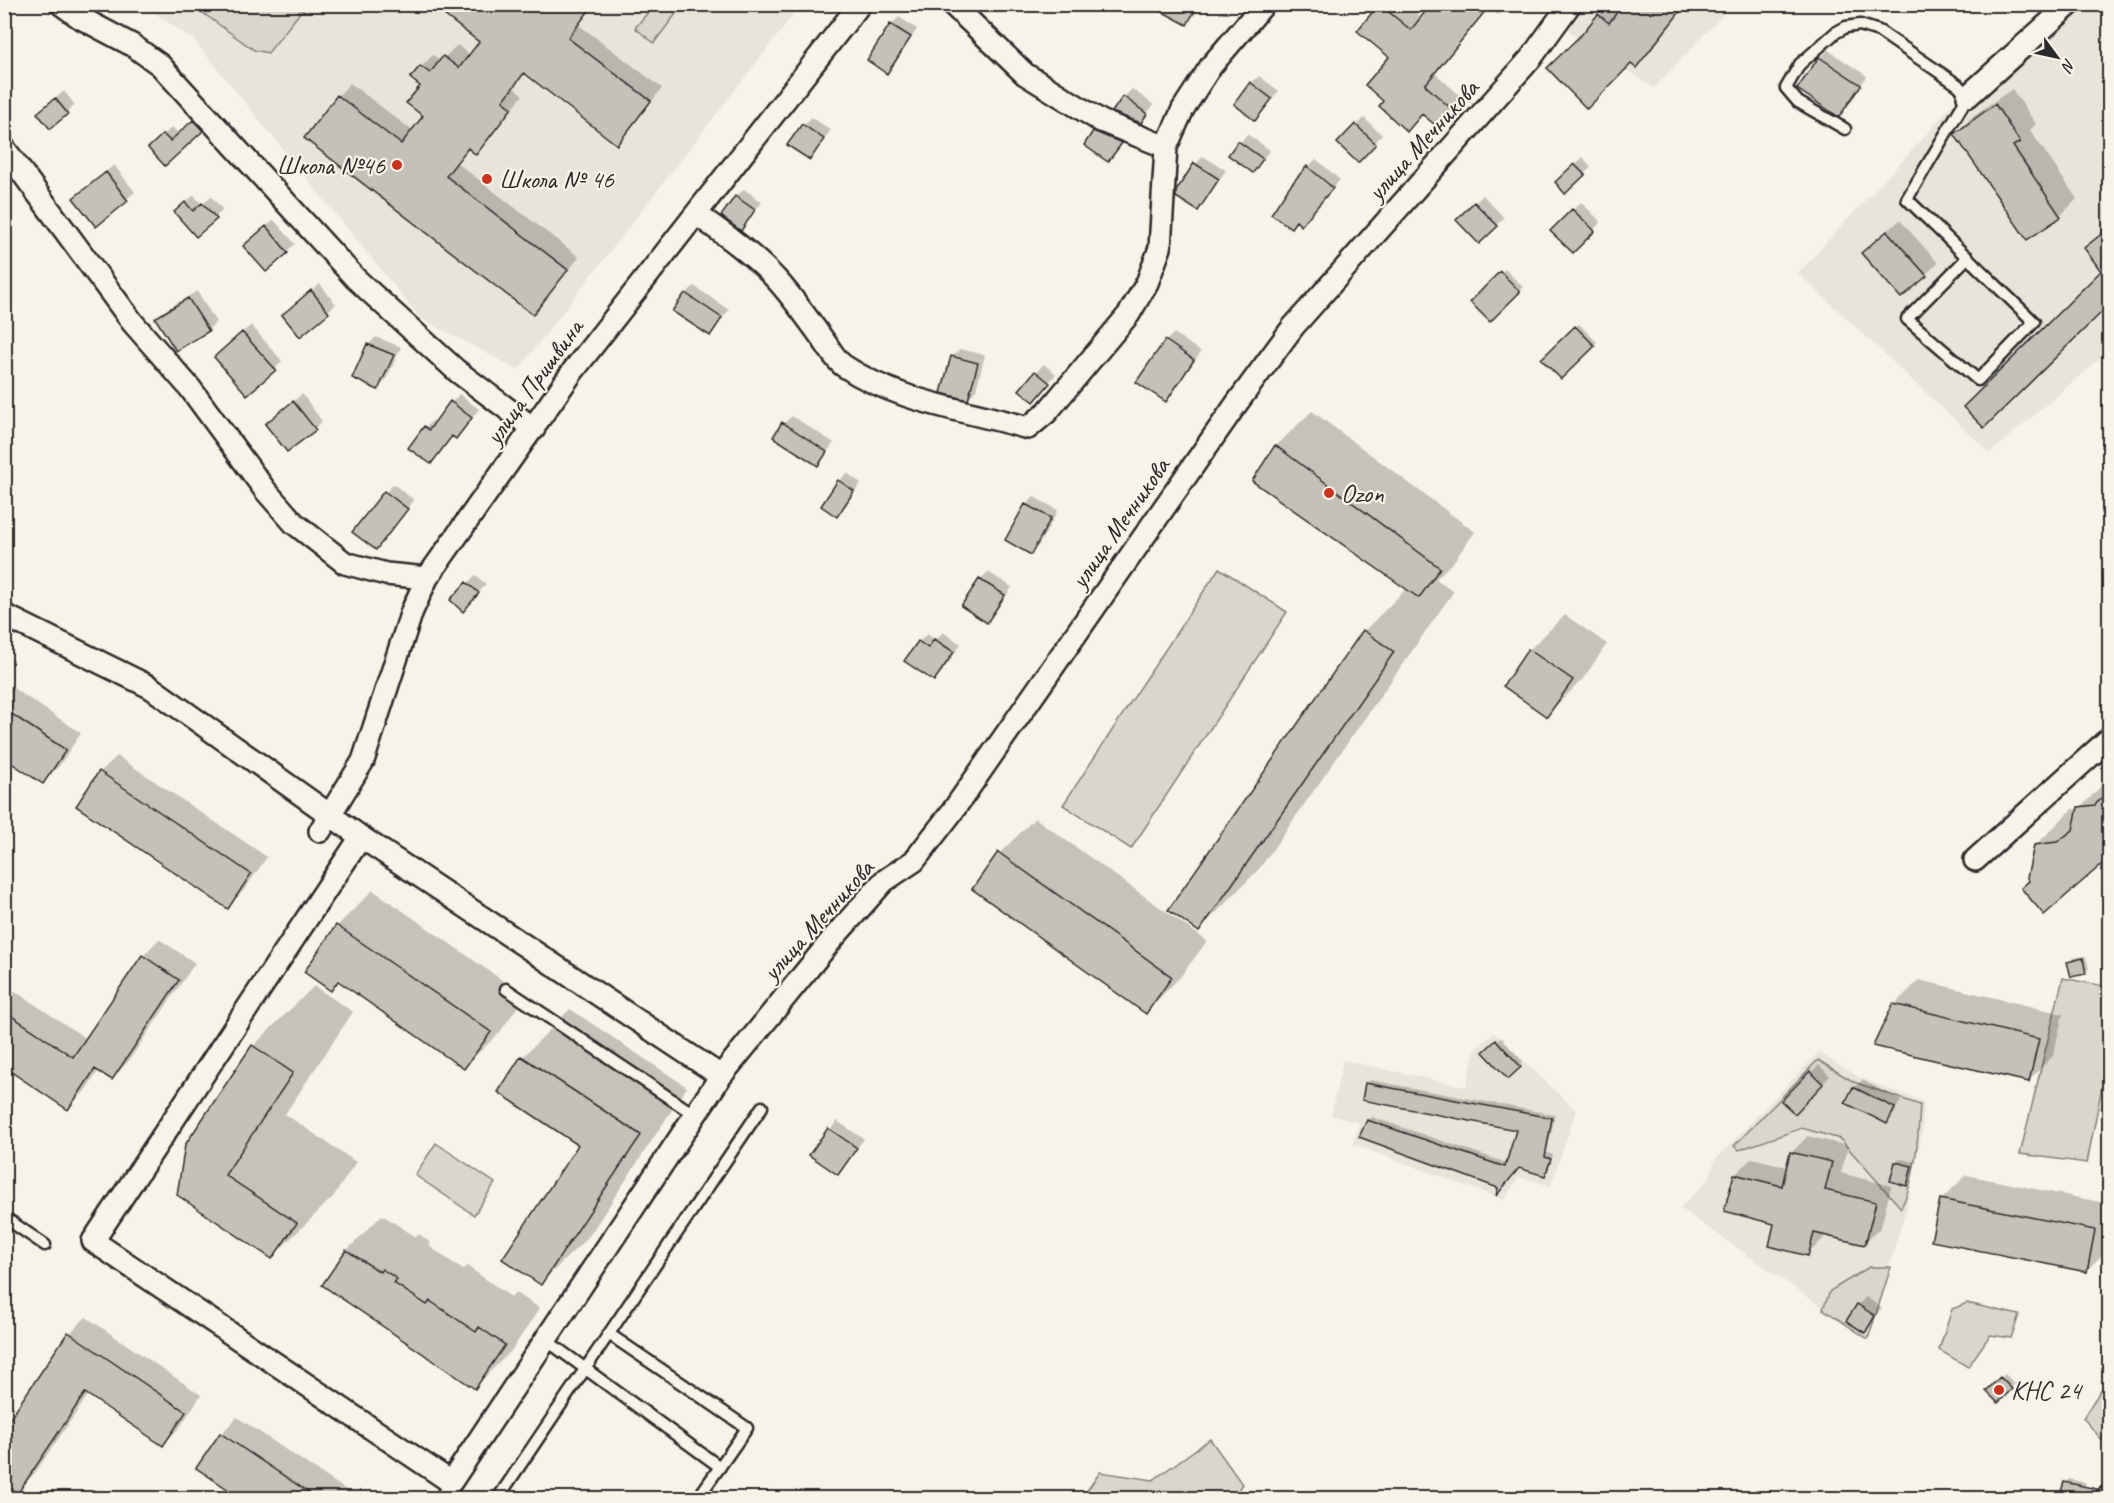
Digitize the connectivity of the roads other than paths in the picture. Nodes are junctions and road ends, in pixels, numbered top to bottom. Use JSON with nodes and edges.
{"nodes":[{"id":1,"x":61,"y":4,"type":"edge"},
{"id":2,"x":860,"y":4,"type":"edge"},
{"id":3,"x":952,"y":4,"type":"edge"},
{"id":4,"x":1264,"y":4,"type":"edge"},
{"id":5,"x":1570,"y":4,"type":"edge"},
{"id":6,"x":2070,"y":4,"type":"edge"},
{"id":7,"x":1968,"y":96,"type":"junction"},
{"id":8,"x":1845,"y":129,"type":"dead end"},
{"id":9,"x":1166,"y":147,"type":"junction"},
{"id":10,"x":4,"y":148,"type":"edge"},
{"id":11,"x":696,"y":214,"type":"junction"},
{"id":12,"x":1968,"y":257,"type":"junction"},
{"id":13,"x":534,"y":429,"type":"junction"},
{"id":14,"x":427,"y":578,"type":"junction"},
{"id":15,"x":4,"y":615,"type":"edge"},
{"id":16,"x":2109,"y":738,"type":"edge"},
{"id":17,"x":325,"y":823,"type":"junction"},
{"id":18,"x":361,"y":837,"type":"junction"},
{"id":19,"x":1975,"y":860,"type":"dead end"},
{"id":20,"x":506,"y":989,"type":"dead end"},
{"id":21,"x":721,"y":1076,"type":"junction"},
{"id":22,"x":762,"y":1107,"type":"dead end"},
{"id":23,"x":695,"y":1115,"type":"junction"},
{"id":24,"x":4,"y":1217,"type":"edge"},
{"id":25,"x":45,"y":1245,"type":"dead end"},
{"id":26,"x":609,"y":1334,"type":"junction"},
{"id":27,"x":546,"y":1340,"type":"junction"},
{"id":28,"x":586,"y":1369,"type":"junction"},
{"id":29,"x":720,"y":1467,"type":"junction"},
{"id":30,"x":445,"y":1490,"type":"edge"},
{"id":31,"x":2109,"y":1490,"type":"edge"},
{"id":32,"x":498,"y":1498,"type":"edge"},
{"id":33,"x":698,"y":1498,"type":"edge"},
{"id":34,"x":2100,"y":1498,"type":"edge"}],
"edges":[{"from":1,"to":13,"type":"street"},
{"from":2,"to":11,"type":"street","name":"улица Пришвина"},
{"from":3,"to":9,"type":"street"},
{"from":4,"to":9,"type":"street"},
{"from":5,"to":21,"type":"street","name":"улица Мечникова"},
{"from":6,"to":7,"type":"street"},
{"from":7,"to":8,"type":"lane"},
{"from":7,"to":12,"type":"lane"},
{"from":9,"to":11,"type":"street"},
{"from":10,"to":14,"type":"street"},
{"from":11,"to":13,"type":"street","name":"улица Пришвина"},
{"from":12,"to":12,"type":"lane"},
{"from":13,"to":14,"type":"street","name":"улица Пришвина"},
{"from":14,"to":17,"type":"street","name":"улица Пришвина"},
{"from":15,"to":17,"type":"street"},
{"from":16,"to":19,"type":"street"},
{"from":17,"to":18,"type":"street"},
{"from":18,"to":21,"type":"street"},
{"from":18,"to":30,"type":"street"},
{"from":20,"to":23,"type":"lane"},
{"from":21,"to":23,"type":"street","name":"улица Мечникова"},
{"from":22,"to":26,"type":"lane"},
{"from":23,"to":27,"type":"street","name":"улица Мечникова"},
{"from":24,"to":25,"type":"lane"},
{"from":26,"to":28,"type":"lane"},
{"from":26,"to":29,"type":"lane"},
{"from":27,"to":28,"type":"lane"},
{"from":27,"to":30,"type":"street","name":"улица Мечникова"},
{"from":28,"to":29,"type":"lane"},
{"from":28,"to":32,"type":"lane"},
{"from":29,"to":33,"type":"lane"},
{"from":31,"to":34,"type":"lane"}]}
